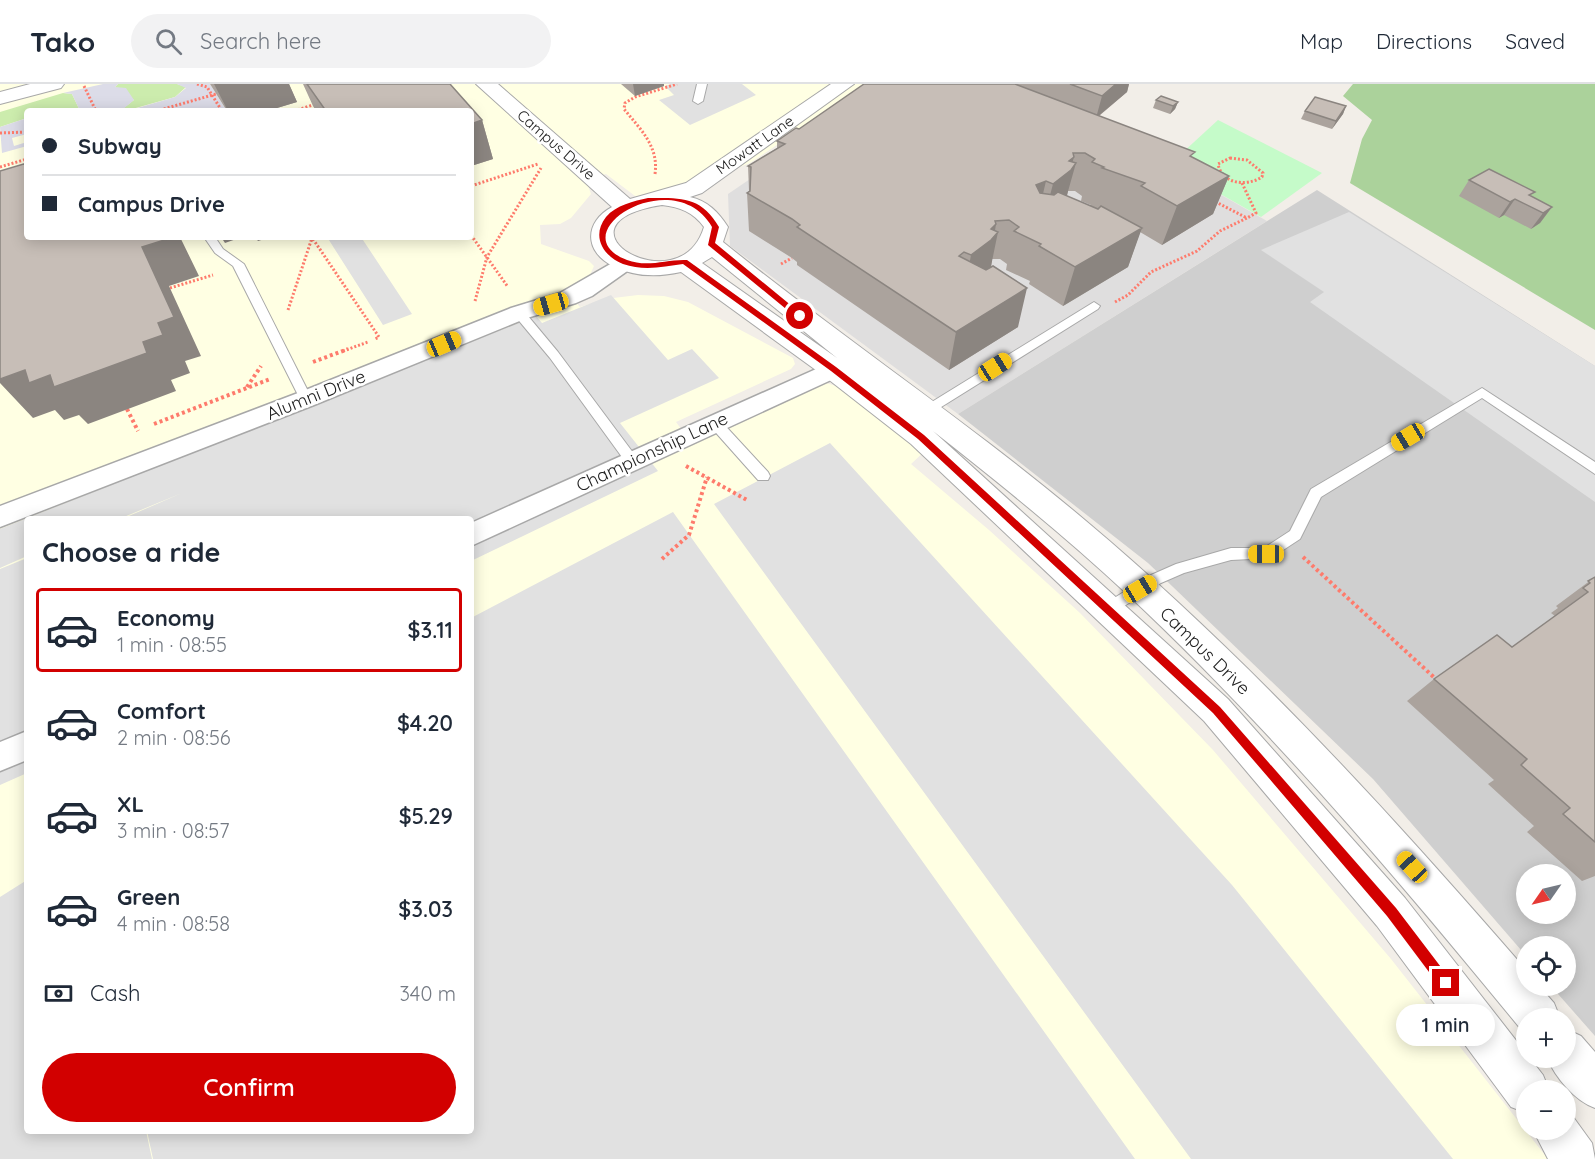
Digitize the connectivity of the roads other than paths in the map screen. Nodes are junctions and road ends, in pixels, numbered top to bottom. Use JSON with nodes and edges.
{"nodes":[{"id":1,"x":54,"y":84,"type":"edge"},
{"id":2,"x":486,"y":84,"type":"edge"},
{"id":3,"x":702,"y":84,"type":"edge"},
{"id":4,"x":844,"y":84,"type":"edge"},
{"id":5,"x":865,"y":90,"type":"edge"},
{"id":6,"x":0,"y":98,"type":"edge"},
{"id":7,"x":698,"y":101,"type":"dead end"},
{"id":8,"x":656,"y":190,"type":"junction"},
{"id":9,"x":626,"y":207,"type":"junction"},
{"id":10,"x":707,"y":212,"type":"junction"},
{"id":11,"x":211,"y":240,"type":"edge"},
{"id":12,"x":711,"y":244,"type":"junction"},
{"id":13,"x":626,"y":262,"type":"junction"},
{"id":14,"x":684,"y":262,"type":"junction"},
{"id":15,"x":1094,"y":306,"type":"road end"},
{"id":16,"x":519,"y":313,"type":"junction"},
{"id":17,"x":834,"y":369,"type":"junction"},
{"id":18,"x":306,"y":399,"type":"junction"},
{"id":19,"x":926,"y":411,"type":"junction"},
{"id":20,"x":714,"y":422,"type":"junction"},
{"id":21,"x":632,"y":461,"type":"junction"},
{"id":22,"x":1595,"y":469,"type":"edge"},
{"id":23,"x":763,"y":476,"type":"dead end"},
{"id":24,"x":0,"y":517,"type":"edge"},
{"id":25,"x":474,"y":534,"type":"edge"},
{"id":26,"x":1140,"y":589,"type":"junction"},
{"id":27,"x":1107,"y":609,"type":"junction"},
{"id":28,"x":24,"y":746,"type":"edge"},
{"id":29,"x":0,"y":758,"type":"edge"},
{"id":30,"x":1531,"y":1008,"type":"edge"},
{"id":31,"x":1576,"y":1063,"type":"edge"},
{"id":32,"x":1519,"y":1080,"type":"edge"},
{"id":33,"x":1595,"y":1086,"type":"edge"},
{"id":34,"x":1562,"y":1140,"type":"edge"},
{"id":35,"x":1576,"y":1159,"type":"edge"}],
"edges":[{"from":1,"to":6,"type":"street"},
{"from":2,"to":9,"type":"street","name":"Campus Drive"},
{"from":3,"to":7,"type":"lane"},
{"from":4,"to":8,"type":"street","name":"Mowatt Lane"},
{"from":5,"to":10,"type":"street","name":"Mowatt Lane"},
{"from":8,"to":9,"type":"street"},
{"from":8,"to":10,"type":"street"},
{"from":9,"to":13,"type":"street"},
{"from":10,"to":12,"type":"street"},
{"from":11,"to":18,"type":"lane"},
{"from":12,"to":14,"type":"street"},
{"from":12,"to":19,"type":"street","name":"Campus Drive"},
{"from":13,"to":14,"type":"street"},
{"from":13,"to":16,"type":"street","name":"Alumni Drive"},
{"from":14,"to":17,"type":"street","name":"Campus Drive"},
{"from":15,"to":19,"type":"lane"},
{"from":16,"to":18,"type":"street","name":"Alumni Drive"},
{"from":16,"to":21,"type":"lane"},
{"from":17,"to":20,"type":"street","name":"Championship Lane"},
{"from":17,"to":27,"type":"street","name":"Campus Drive"},
{"from":18,"to":24,"type":"street","name":"Alumni Drive"},
{"from":19,"to":26,"type":"street","name":"Campus Drive"},
{"from":20,"to":21,"type":"street","name":"Championship Lane"},
{"from":20,"to":23,"type":"lane"},
{"from":21,"to":25,"type":"street","name":"Championship Lane"},
{"from":22,"to":26,"type":"lane"},
{"from":26,"to":27,"type":"lane"},
{"from":26,"to":30,"type":"street","name":"Campus Drive"},
{"from":27,"to":32,"type":"street","name":"Campus Drive"},
{"from":28,"to":29,"type":"street"},
{"from":31,"to":33,"type":"street"},
{"from":34,"to":35,"type":"street"}]}
